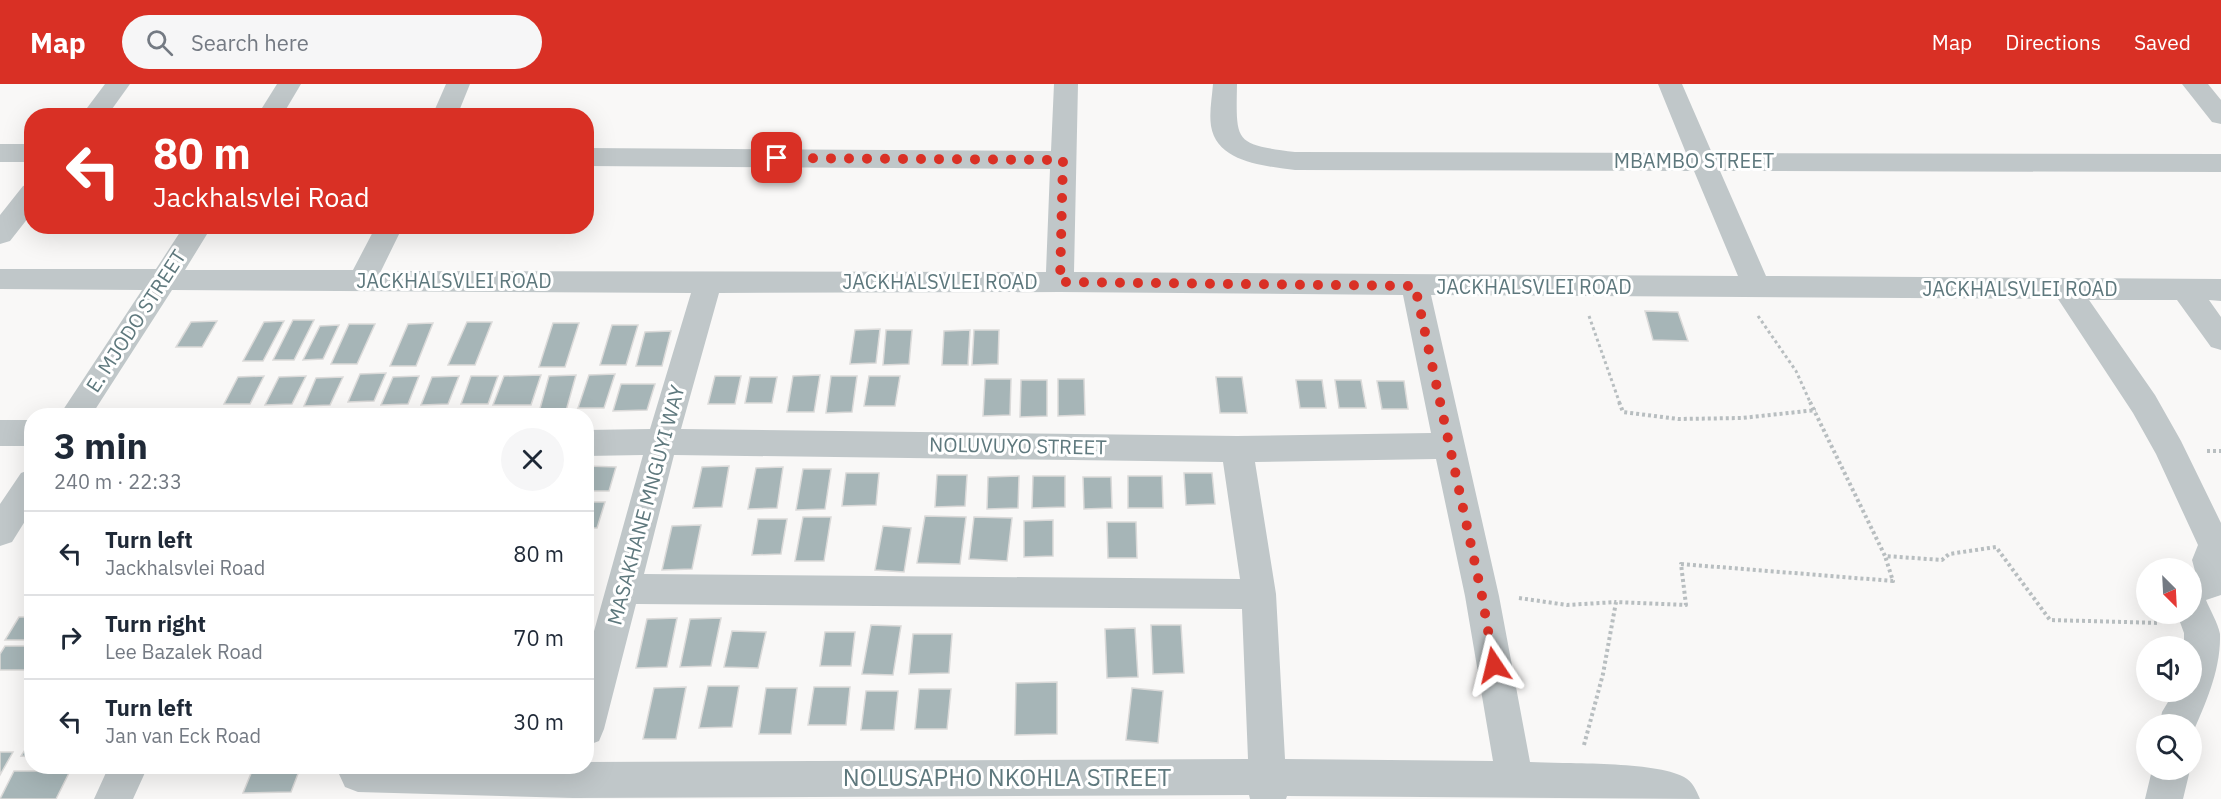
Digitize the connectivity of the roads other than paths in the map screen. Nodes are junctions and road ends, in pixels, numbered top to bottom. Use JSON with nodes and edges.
{"nodes":[{"id":1,"x":118,"y":84,"type":"edge"},
{"id":2,"x":289,"y":84,"type":"edge"},
{"id":3,"x":458,"y":84,"type":"edge"},
{"id":4,"x":1066,"y":84,"type":"edge"},
{"id":5,"x":1225,"y":84,"type":"edge"},
{"id":6,"x":1670,"y":84,"type":"edge"},
{"id":7,"x":2194,"y":84,"type":"edge"},
{"id":8,"x":99,"y":108,"type":"edge"},
{"id":9,"x":274,"y":108,"type":"edge"},
{"id":10,"x":448,"y":108,"type":"edge"},
{"id":11,"x":2221,"y":116,"type":"edge"},
{"id":12,"x":0,"y":153,"type":"edge"},
{"id":13,"x":24,"y":153,"type":"edge"},
{"id":14,"x":594,"y":157,"type":"edge"},
{"id":15,"x":1063,"y":160,"type":"junction"},
{"id":16,"x":1703,"y":161,"type":"junction"},
{"id":17,"x":2221,"y":164,"type":"edge"},
{"id":18,"x":24,"y":204,"type":"edge"},
{"id":19,"x":0,"y":234,"type":"edge"},
{"id":20,"x":194,"y":234,"type":"edge"},
{"id":21,"x":386,"y":234,"type":"edge"},
{"id":22,"x":0,"y":279,"type":"edge"},
{"id":23,"x":363,"y":280,"type":"junction"},
{"id":24,"x":164,"y":281,"type":"junction"},
{"id":25,"x":1060,"y":282,"type":"junction"},
{"id":26,"x":708,"y":283,"type":"junction"},
{"id":27,"x":1415,"y":286,"type":"junction"},
{"id":28,"x":1757,"y":288,"type":"junction"},
{"id":29,"x":2066,"y":289,"type":"junction"},
{"id":30,"x":2185,"y":290,"type":"junction"},
{"id":31,"x":2221,"y":290,"type":"edge"},
{"id":32,"x":2221,"y":339,"type":"edge"},
{"id":33,"x":79,"y":408,"type":"edge"},
{"id":34,"x":0,"y":433,"type":"edge"},
{"id":35,"x":24,"y":434,"type":"edge"},
{"id":36,"x":662,"y":442,"type":"junction"},
{"id":37,"x":594,"y":444,"type":"edge"},
{"id":38,"x":1449,"y":446,"type":"junction"},
{"id":39,"x":1237,"y":449,"type":"junction"},
{"id":40,"x":24,"y":494,"type":"edge"},
{"id":41,"x":0,"y":531,"type":"edge"},
{"id":42,"x":2202,"y":585,"type":"edge"},
{"id":43,"x":623,"y":589,"type":"junction"},
{"id":44,"x":1259,"y":594,"type":"junction"},
{"id":45,"x":2197,"y":624,"type":"edge"},
{"id":46,"x":594,"y":699,"type":"edge"},
{"id":47,"x":2180,"y":714,"type":"edge"},
{"id":48,"x":125,"y":774,"type":"edge"},
{"id":49,"x":356,"y":780,"type":"edge"},
{"id":50,"x":2169,"y":780,"type":"edge"},
{"id":51,"x":572,"y":782,"type":"edge"},
{"id":52,"x":1267,"y":788,"type":"edge"},
{"id":53,"x":1516,"y":789,"type":"edge"},
{"id":54,"x":1668,"y":793,"type":"edge"},
{"id":55,"x":113,"y":799,"type":"edge"},
{"id":56,"x":2164,"y":799,"type":"edge"}],
"edges":[{"from":1,"to":8,"type":"street"},
{"from":2,"to":9,"type":"street"},
{"from":3,"to":10,"type":"street"},
{"from":4,"to":15,"type":"street"},
{"from":5,"to":16,"type":"street","name":"MBAMBO STREET"},
{"from":6,"to":16,"type":"street"},
{"from":7,"to":11,"type":"street"},
{"from":12,"to":13,"type":"street"},
{"from":14,"to":15,"type":"street"},
{"from":15,"to":25,"type":"street"},
{"from":16,"to":17,"type":"street","name":"MBAMBO STREET"},
{"from":16,"to":28,"type":"street"},
{"from":18,"to":19,"type":"street"},
{"from":20,"to":24,"type":"street","name":"E. MJODO STREET"},
{"from":21,"to":23,"type":"street"},
{"from":22,"to":24,"type":"street","name":"JACKHALSVLEI ROAD"},
{"from":23,"to":24,"type":"street","name":"JACKHALSVLEI ROAD"},
{"from":23,"to":26,"type":"street","name":"JACKHALSVLEI ROAD"},
{"from":24,"to":33,"type":"street","name":"E. MJODO STREET"},
{"from":25,"to":26,"type":"street","name":"JACKHALSVLEI ROAD"},
{"from":25,"to":27,"type":"street","name":"JACKHALSVLEI ROAD"},
{"from":26,"to":36,"type":"street","name":"MASAKHANE MNGUYI WAY"},
{"from":27,"to":28,"type":"street","name":"JACKHALSVLEI ROAD"},
{"from":27,"to":38,"type":"street"},
{"from":28,"to":29,"type":"street","name":"JACKHALSVLEI ROAD"},
{"from":29,"to":30,"type":"street","name":"JACKHALSVLEI ROAD"},
{"from":29,"to":42,"type":"street"},
{"from":30,"to":31,"type":"street","name":"JACKHALSVLEI ROAD"},
{"from":30,"to":32,"type":"street"},
{"from":34,"to":35,"type":"street"},
{"from":36,"to":37,"type":"street","name":"NOLUVUYO STREET"},
{"from":36,"to":39,"type":"street","name":"NOLUVUYO STREET"},
{"from":36,"to":43,"type":"street","name":"MASAKHANE MNGUYI WAY"},
{"from":38,"to":39,"type":"street","name":"NOLUVUYO STREET"},
{"from":38,"to":53,"type":"street"},
{"from":39,"to":44,"type":"street"},
{"from":40,"to":41,"type":"street"},
{"from":43,"to":44,"type":"street"},
{"from":43,"to":46,"type":"street","name":"MASAKHANE MNGUYI WAY"},
{"from":44,"to":52,"type":"street"},
{"from":45,"to":47,"type":"street"},
{"from":48,"to":55,"type":"street"},
{"from":49,"to":51,"type":"street","name":"NOLUSAPHO NKOHLA STREET"},
{"from":50,"to":56,"type":"street"},
{"from":51,"to":52,"type":"street","name":"NOLUSAPHO NKOHLA STREET"},
{"from":52,"to":53,"type":"street","name":"NOLUSAPHO NKOHLA STREET"},
{"from":53,"to":54,"type":"street","name":"NOLUSAPHO NKOHLA STREET"}]}
